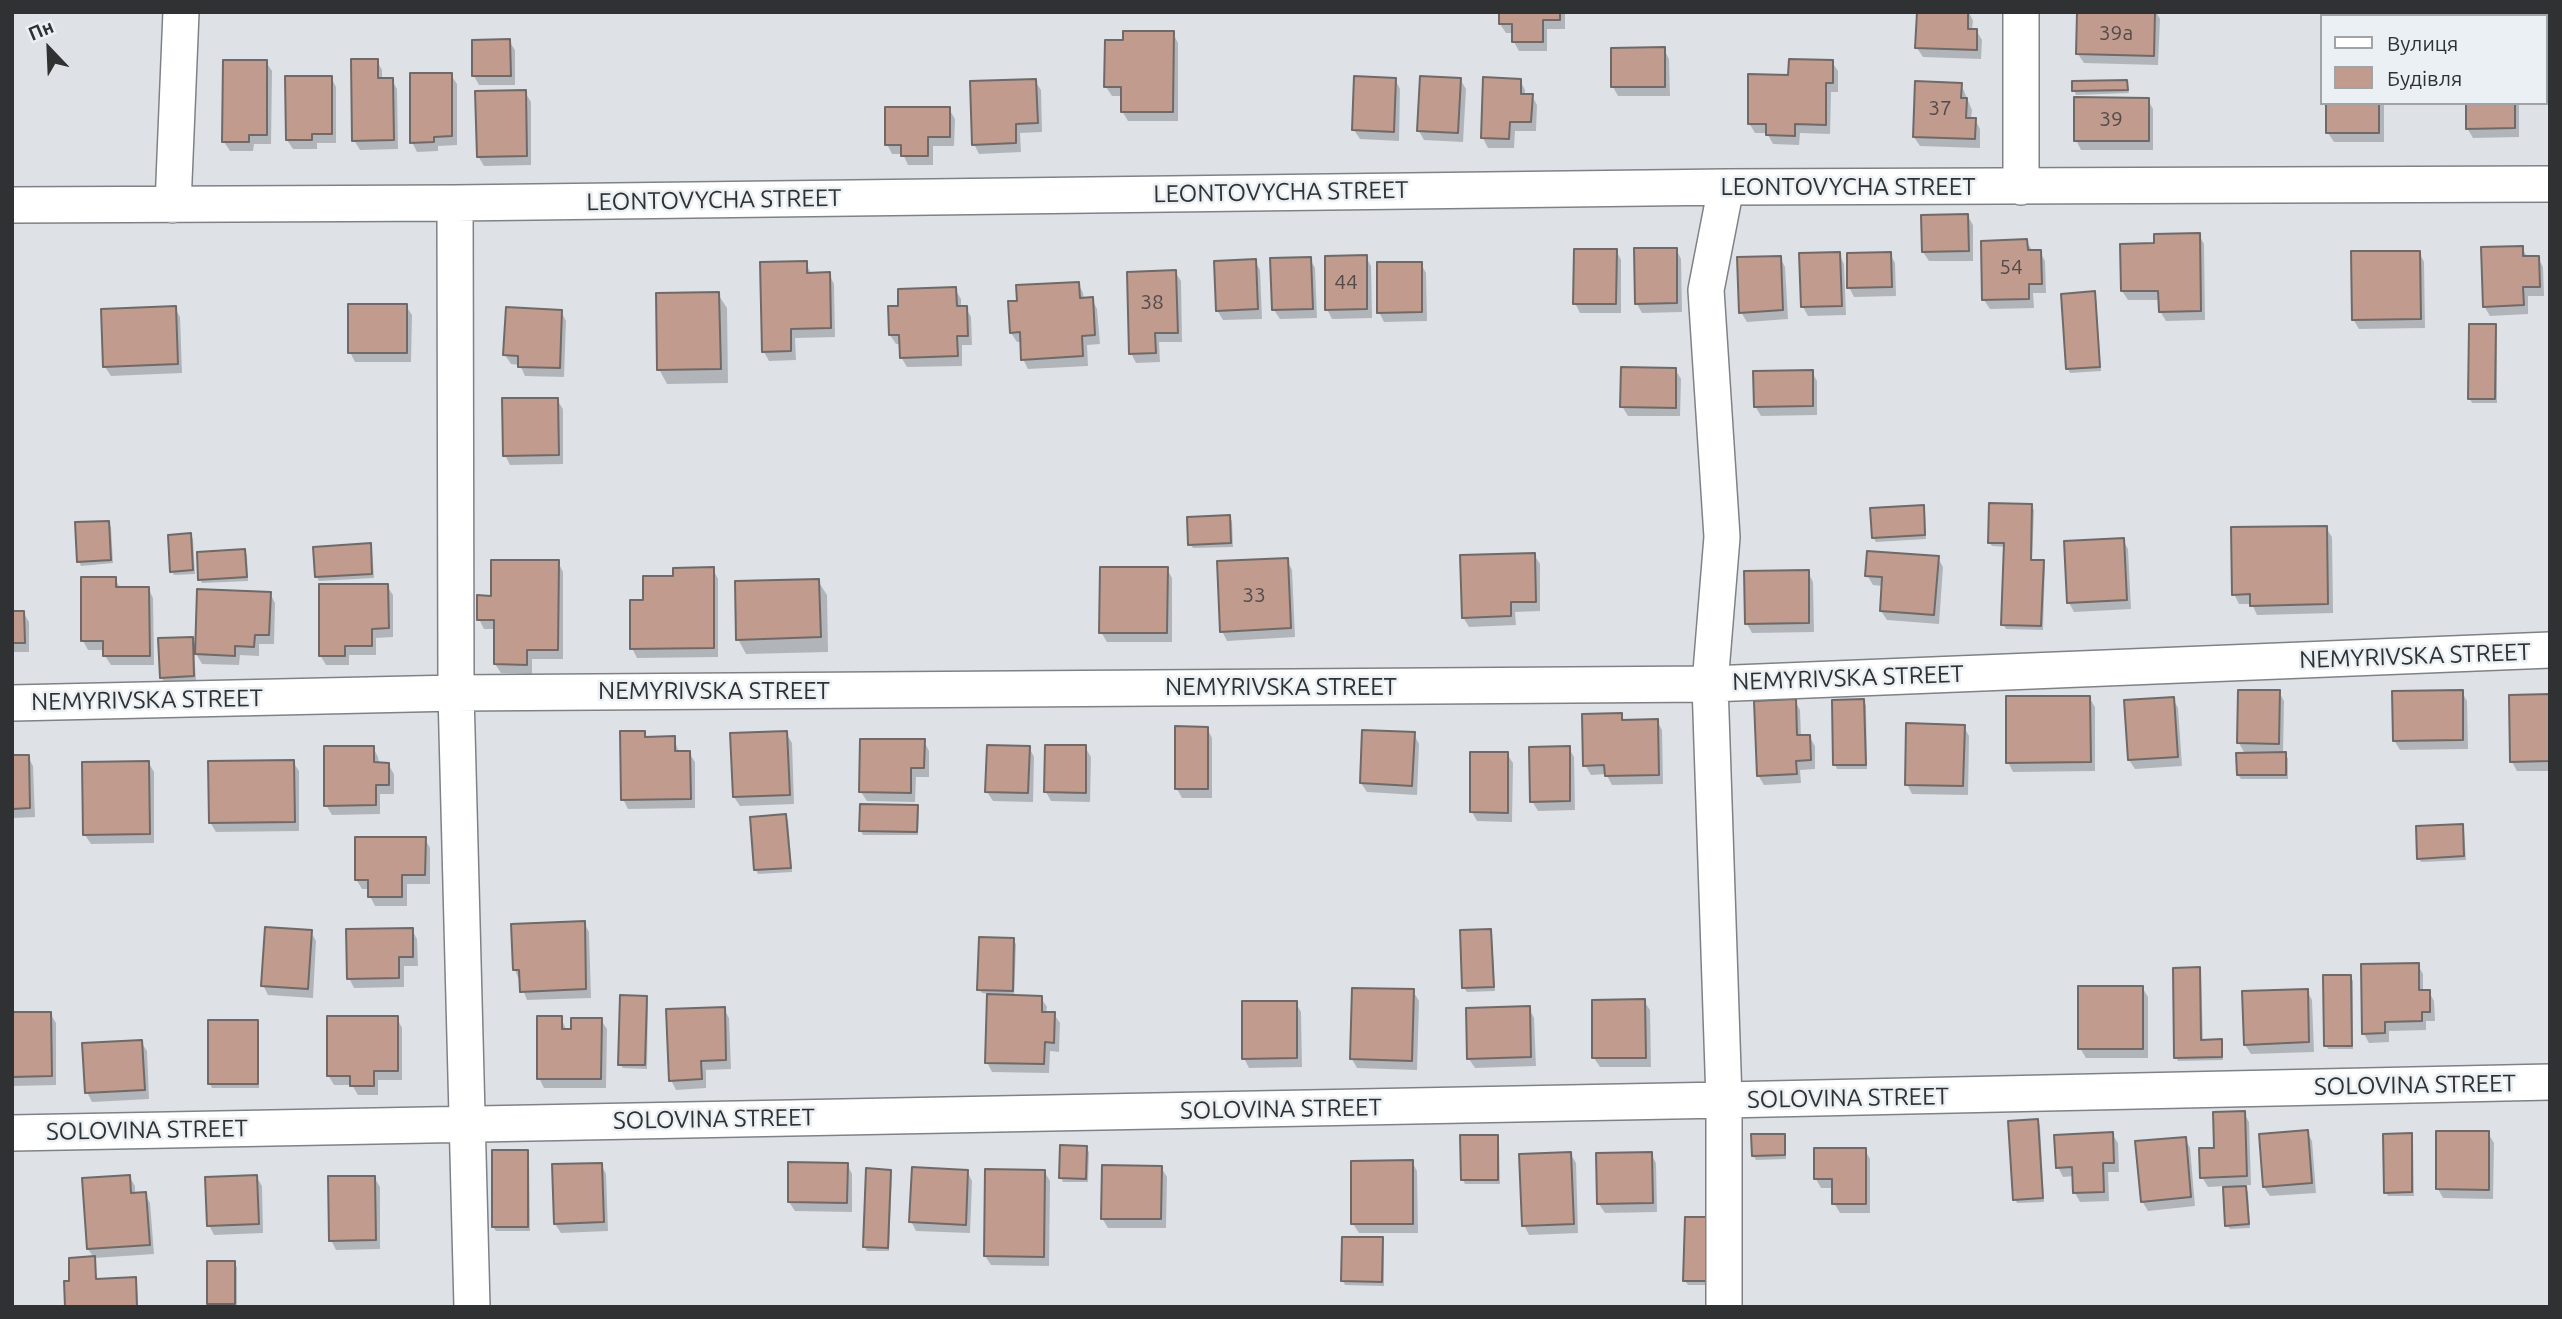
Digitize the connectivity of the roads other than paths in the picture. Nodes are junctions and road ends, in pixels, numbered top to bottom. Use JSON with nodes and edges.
{"nodes":[{"id":1,"x":181,"y":12,"type":"edge"},
{"id":2,"x":2021,"y":12,"type":"edge"},
{"id":3,"x":2550,"y":184,"type":"edge"},
{"id":4,"x":1726,"y":187,"type":"junction"},
{"id":5,"x":2021,"y":187,"type":"junction"},
{"id":6,"x":455,"y":203,"type":"junction"},
{"id":7,"x":12,"y":205,"type":"edge"},
{"id":8,"x":173,"y":205,"type":"junction"},
{"id":9,"x":2550,"y":650,"type":"edge"},
{"id":10,"x":1710,"y":684,"type":"junction"},
{"id":11,"x":456,"y":693,"type":"junction"},
{"id":12,"x":12,"y":702,"type":"edge"},
{"id":13,"x":2550,"y":1082,"type":"edge"},
{"id":14,"x":1724,"y":1100,"type":"junction"},
{"id":15,"x":467,"y":1124,"type":"junction"},
{"id":16,"x":12,"y":1133,"type":"edge"},
{"id":17,"x":472,"y":1307,"type":"edge"},
{"id":18,"x":1724,"y":1307,"type":"edge"}],
"edges":[{"from":1,"to":8,"type":"street"},
{"from":2,"to":5,"type":"street"},
{"from":3,"to":5,"type":"street","name":"LEONTOVYCHA STREET"},
{"from":4,"to":5,"type":"street","name":"LEONTOVYCHA STREET"},
{"from":4,"to":6,"type":"street","name":"LEONTOVYCHA STREET"},
{"from":4,"to":10,"type":"street"},
{"from":6,"to":8,"type":"street","name":"LEONTOVYCHA STREET"},
{"from":6,"to":11,"type":"street"},
{"from":7,"to":8,"type":"street","name":"LEONTOVYCHA STREET"},
{"from":9,"to":10,"type":"street","name":"NEMYRIVSKA STREET"},
{"from":10,"to":11,"type":"street","name":"NEMYRIVSKA STREET"},
{"from":10,"to":14,"type":"street"},
{"from":11,"to":12,"type":"street","name":"NEMYRIVSKA STREET"},
{"from":11,"to":15,"type":"street"},
{"from":13,"to":14,"type":"street","name":"SOLOVINA STREET"},
{"from":14,"to":15,"type":"street","name":"SOLOVINA STREET"},
{"from":14,"to":18,"type":"street"},
{"from":15,"to":16,"type":"street","name":"SOLOVINA STREET"},
{"from":15,"to":17,"type":"street"}]}
